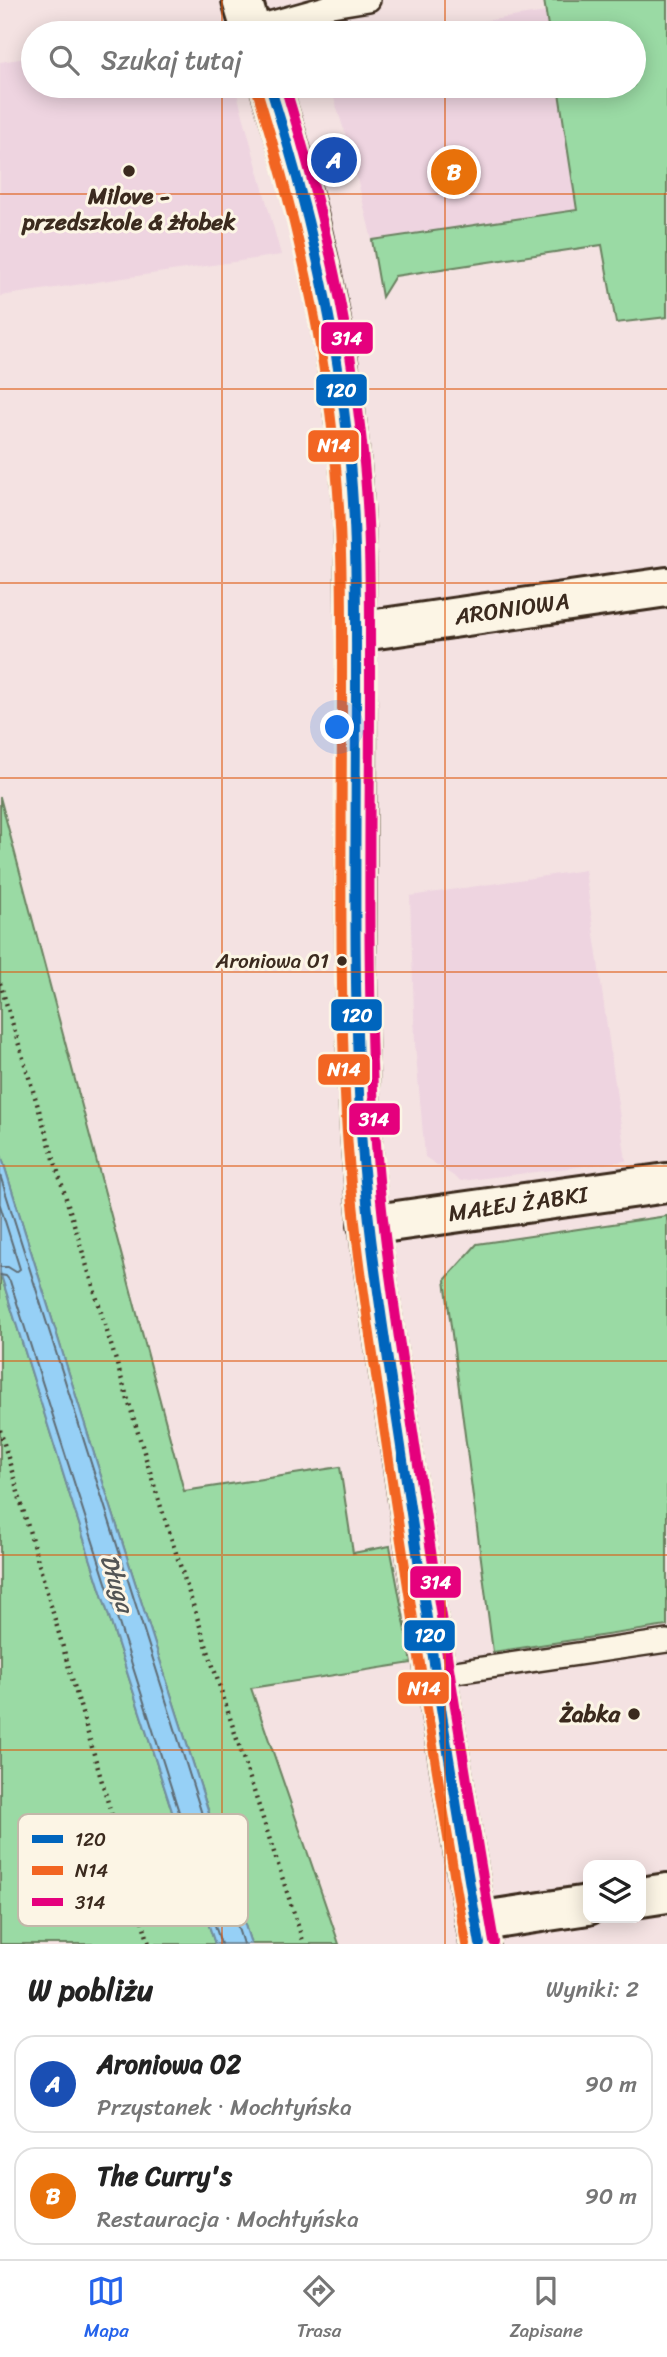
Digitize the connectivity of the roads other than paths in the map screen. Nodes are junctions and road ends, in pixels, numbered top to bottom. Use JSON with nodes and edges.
{"nodes":[{"id":1,"x":369,"y":0,"type":"edge"},
{"id":2,"x":248,"y":20,"type":"edge"},
{"id":3,"x":274,"y":98,"type":"edge"},
{"id":4,"x":667,"y":587,"type":"edge"},
{"id":5,"x":356,"y":632,"type":"junction"},
{"id":6,"x":667,"y":1183,"type":"edge"},
{"id":7,"x":368,"y":1225,"type":"junction"},
{"id":8,"x":667,"y":1642,"type":"edge"},
{"id":9,"x":435,"y":1675,"type":"junction"},
{"id":10,"x":667,"y":1893,"type":"edge"},
{"id":11,"x":646,"y":1896,"type":"edge"},
{"id":12,"x":583,"y":1906,"type":"edge"},
{"id":13,"x":478,"y":1933,"type":"edge"}],
"edges":[{"from":1,"to":2,"type":"lane"},
{"from":3,"to":5,"type":"street"},
{"from":4,"to":5,"type":"street","name":"ARONIOWA"},
{"from":5,"to":7,"type":"street"},
{"from":6,"to":7,"type":"street","name":"MAŁEJ ŻABKI"},
{"from":7,"to":9,"type":"street"},
{"from":8,"to":9,"type":"lane"},
{"from":9,"to":13,"type":"street"},
{"from":10,"to":11,"type":"street"},
{"from":12,"to":13,"type":"street"}]}
